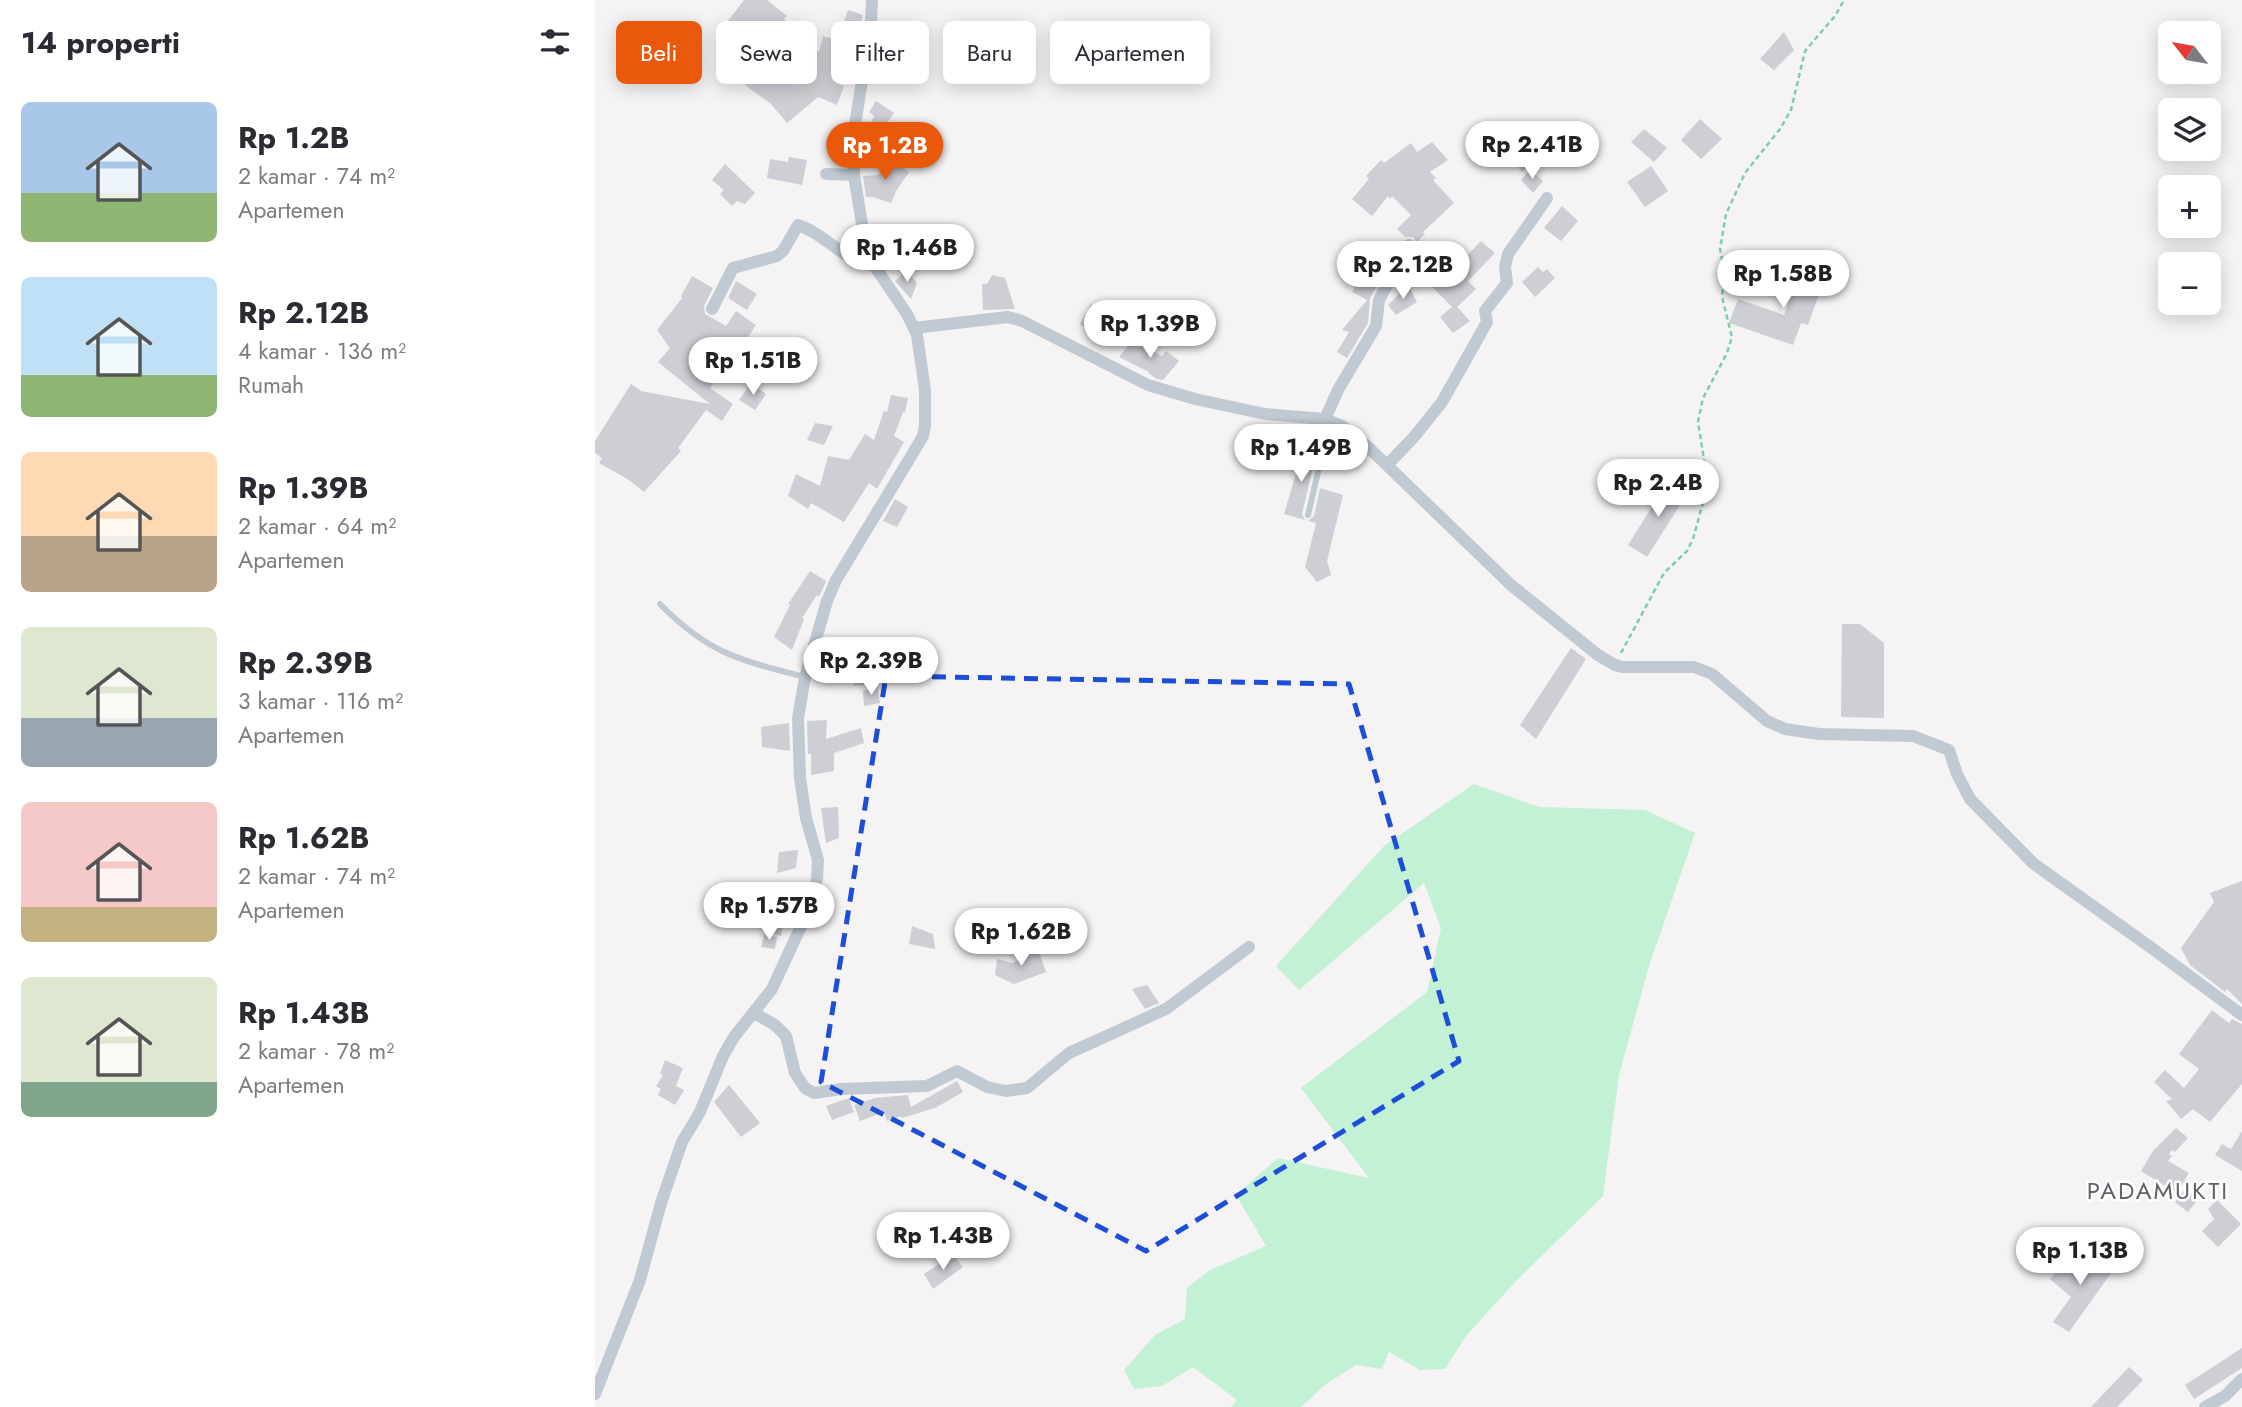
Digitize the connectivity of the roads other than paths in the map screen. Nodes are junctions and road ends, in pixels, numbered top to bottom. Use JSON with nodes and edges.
{"nodes":[{"id":1,"x":872,"y":0,"type":"edge"},
{"id":2,"x":827,"y":174,"type":"dead end"},
{"id":3,"x":853,"y":175,"type":"junction"},
{"id":4,"x":1547,"y":198,"type":"dead end"},
{"id":5,"x":1409,"y":245,"type":"dead end"},
{"id":6,"x":872,"y":265,"type":"junction"},
{"id":7,"x":712,"y":309,"type":"dead end"},
{"id":8,"x":914,"y":328,"type":"junction"},
{"id":9,"x":1327,"y":420,"type":"junction"},
{"id":10,"x":1387,"y":465,"type":"junction"},
{"id":11,"x":1308,"y":515,"type":"dead end"},
{"id":12,"x":660,"y":604,"type":"dead end"},
{"id":13,"x":804,"y":677,"type":"junction"},
{"id":14,"x":1249,"y":947,"type":"dead end"},
{"id":15,"x":754,"y":1013,"type":"junction"},
{"id":16,"x":2242,"y":1015,"type":"edge"},
{"id":17,"x":2242,"y":1379,"type":"edge"},
{"id":18,"x":595,"y":1394,"type":"edge"},
{"id":19,"x":2205,"y":1407,"type":"edge"}],
"edges":[{"from":1,"to":3,"type":"street"},
{"from":2,"to":3,"type":"street"},
{"from":3,"to":6,"type":"street"},
{"from":4,"to":10,"type":"street"},
{"from":5,"to":9,"type":"street"},
{"from":6,"to":7,"type":"street"},
{"from":6,"to":8,"type":"street"},
{"from":8,"to":9,"type":"street"},
{"from":8,"to":13,"type":"street"},
{"from":9,"to":10,"type":"street"},
{"from":9,"to":11,"type":"lane"},
{"from":10,"to":16,"type":"street"},
{"from":12,"to":13,"type":"lane"},
{"from":13,"to":15,"type":"street"},
{"from":14,"to":15,"type":"street"},
{"from":15,"to":18,"type":"street"},
{"from":17,"to":19,"type":"street"}]}
